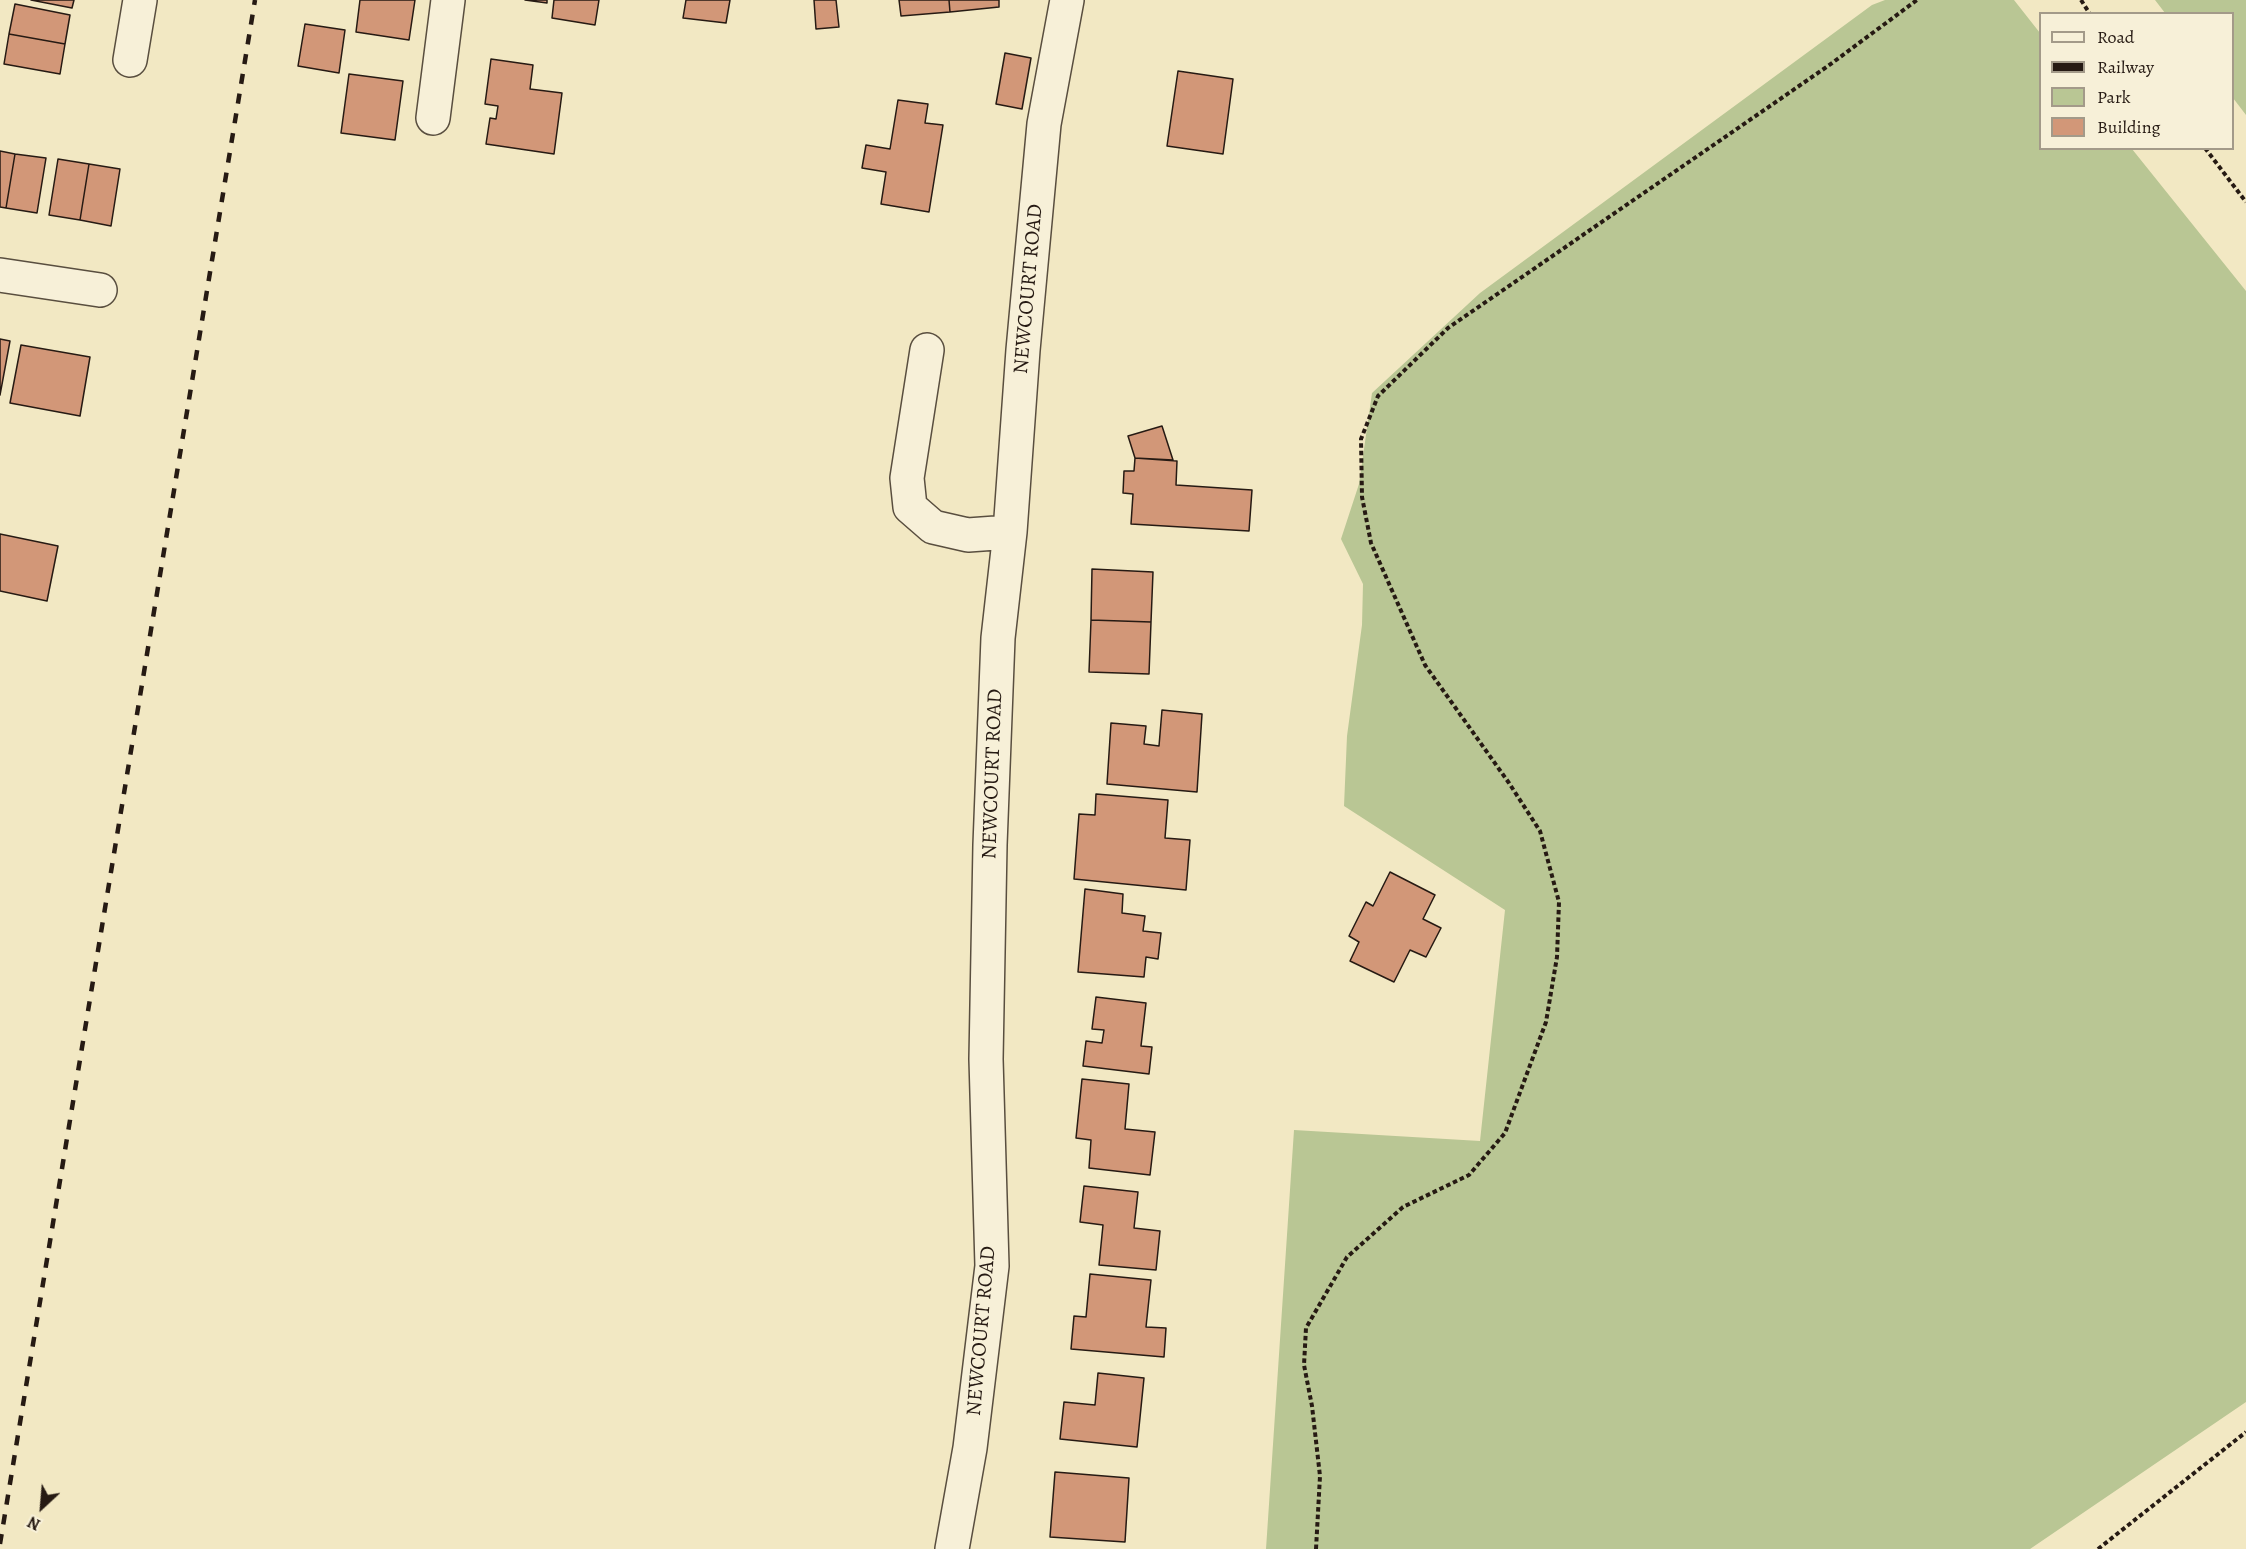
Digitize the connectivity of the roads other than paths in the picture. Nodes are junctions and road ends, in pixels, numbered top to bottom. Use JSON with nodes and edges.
{"nodes":[{"id":1,"x":140,"y":0,"type":"edge"},
{"id":2,"x":448,"y":0,"type":"edge"},
{"id":3,"x":1067,"y":0,"type":"edge"},
{"id":4,"x":130,"y":60,"type":"dead end"},
{"id":5,"x":433,"y":118,"type":"dead end"},
{"id":6,"x":0,"y":275,"type":"edge"},
{"id":7,"x":100,"y":290,"type":"dead end"},
{"id":8,"x":927,"y":350,"type":"dead end"},
{"id":9,"x":1010,"y":532,"type":"junction"},
{"id":10,"x":952,"y":1549,"type":"edge"}],
"edges":[{"from":1,"to":4,"type":"street"},
{"from":2,"to":5,"type":"street"},
{"from":3,"to":9,"type":"street","name":"NEWCOURT ROAD"},
{"from":6,"to":7,"type":"street"},
{"from":8,"to":9,"type":"street"},
{"from":9,"to":10,"type":"street","name":"NEWCOURT ROAD"}]}
